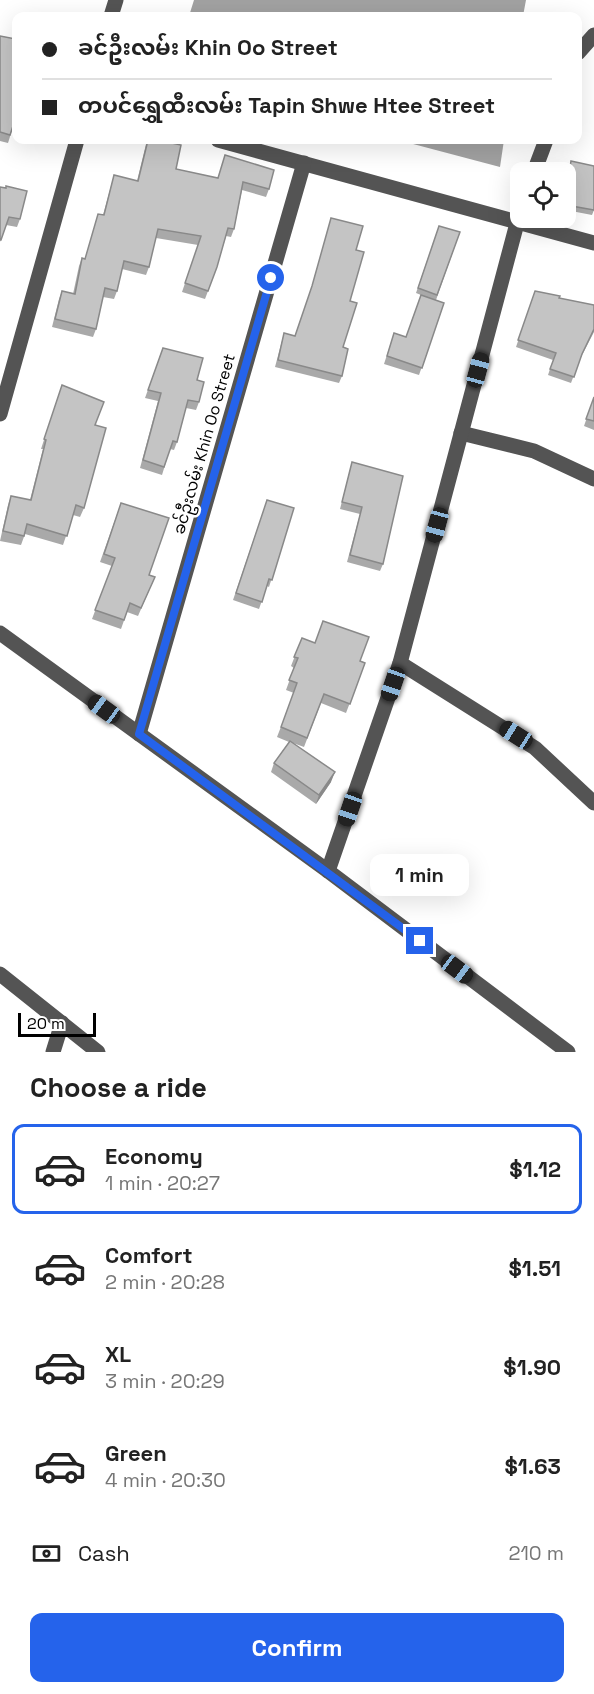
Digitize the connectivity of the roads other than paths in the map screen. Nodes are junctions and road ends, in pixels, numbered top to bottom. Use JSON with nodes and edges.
{"nodes":[{"id":1,"x":594,"y":35,"type":"edge"},
{"id":2,"x":582,"y":48,"type":"edge"},
{"id":3,"x":76,"y":144,"type":"edge"},
{"id":4,"x":233,"y":144,"type":"edge"},
{"id":5,"x":544,"y":144,"type":"edge"},
{"id":6,"x":538,"y":162,"type":"edge"},
{"id":7,"x":303,"y":163,"type":"junction"},
{"id":8,"x":510,"y":215,"type":"edge"},
{"id":9,"x":516,"y":228,"type":"edge"},
{"id":10,"x":551,"y":228,"type":"edge"},
{"id":11,"x":594,"y":243,"type":"edge"},
{"id":12,"x":0,"y":414,"type":"edge"},
{"id":13,"x":461,"y":433,"type":"junction"},
{"id":14,"x":594,"y":479,"type":"edge"},
{"id":15,"x":0,"y":633,"type":"edge"},
{"id":16,"x":400,"y":663,"type":"junction"},
{"id":17,"x":139,"y":734,"type":"junction"},
{"id":18,"x":594,"y":803,"type":"edge"},
{"id":19,"x":328,"y":872,"type":"junction"},
{"id":20,"x":0,"y":974,"type":"edge"},
{"id":21,"x":62,"y":1023,"type":"junction"},
{"id":22,"x":53,"y":1052,"type":"edge"},
{"id":23,"x":98,"y":1052,"type":"edge"},
{"id":24,"x":568,"y":1052,"type":"edge"}],
"edges":[{"from":1,"to":2,"type":"street"},
{"from":3,"to":12,"type":"street"},
{"from":4,"to":7,"type":"street"},
{"from":5,"to":6,"type":"street"},
{"from":7,"to":8,"type":"street"},
{"from":7,"to":17,"type":"street","name":"ခင်ဦးလမ်း Khin Oo Street"},
{"from":9,"to":13,"type":"street"},
{"from":10,"to":11,"type":"street"},
{"from":13,"to":14,"type":"street"},
{"from":13,"to":16,"type":"street"},
{"from":15,"to":17,"type":"street"},
{"from":16,"to":18,"type":"street"},
{"from":16,"to":19,"type":"street"},
{"from":17,"to":19,"type":"street"},
{"from":19,"to":24,"type":"street"},
{"from":20,"to":21,"type":"street"},
{"from":21,"to":22,"type":"street"},
{"from":21,"to":23,"type":"street"}]}
